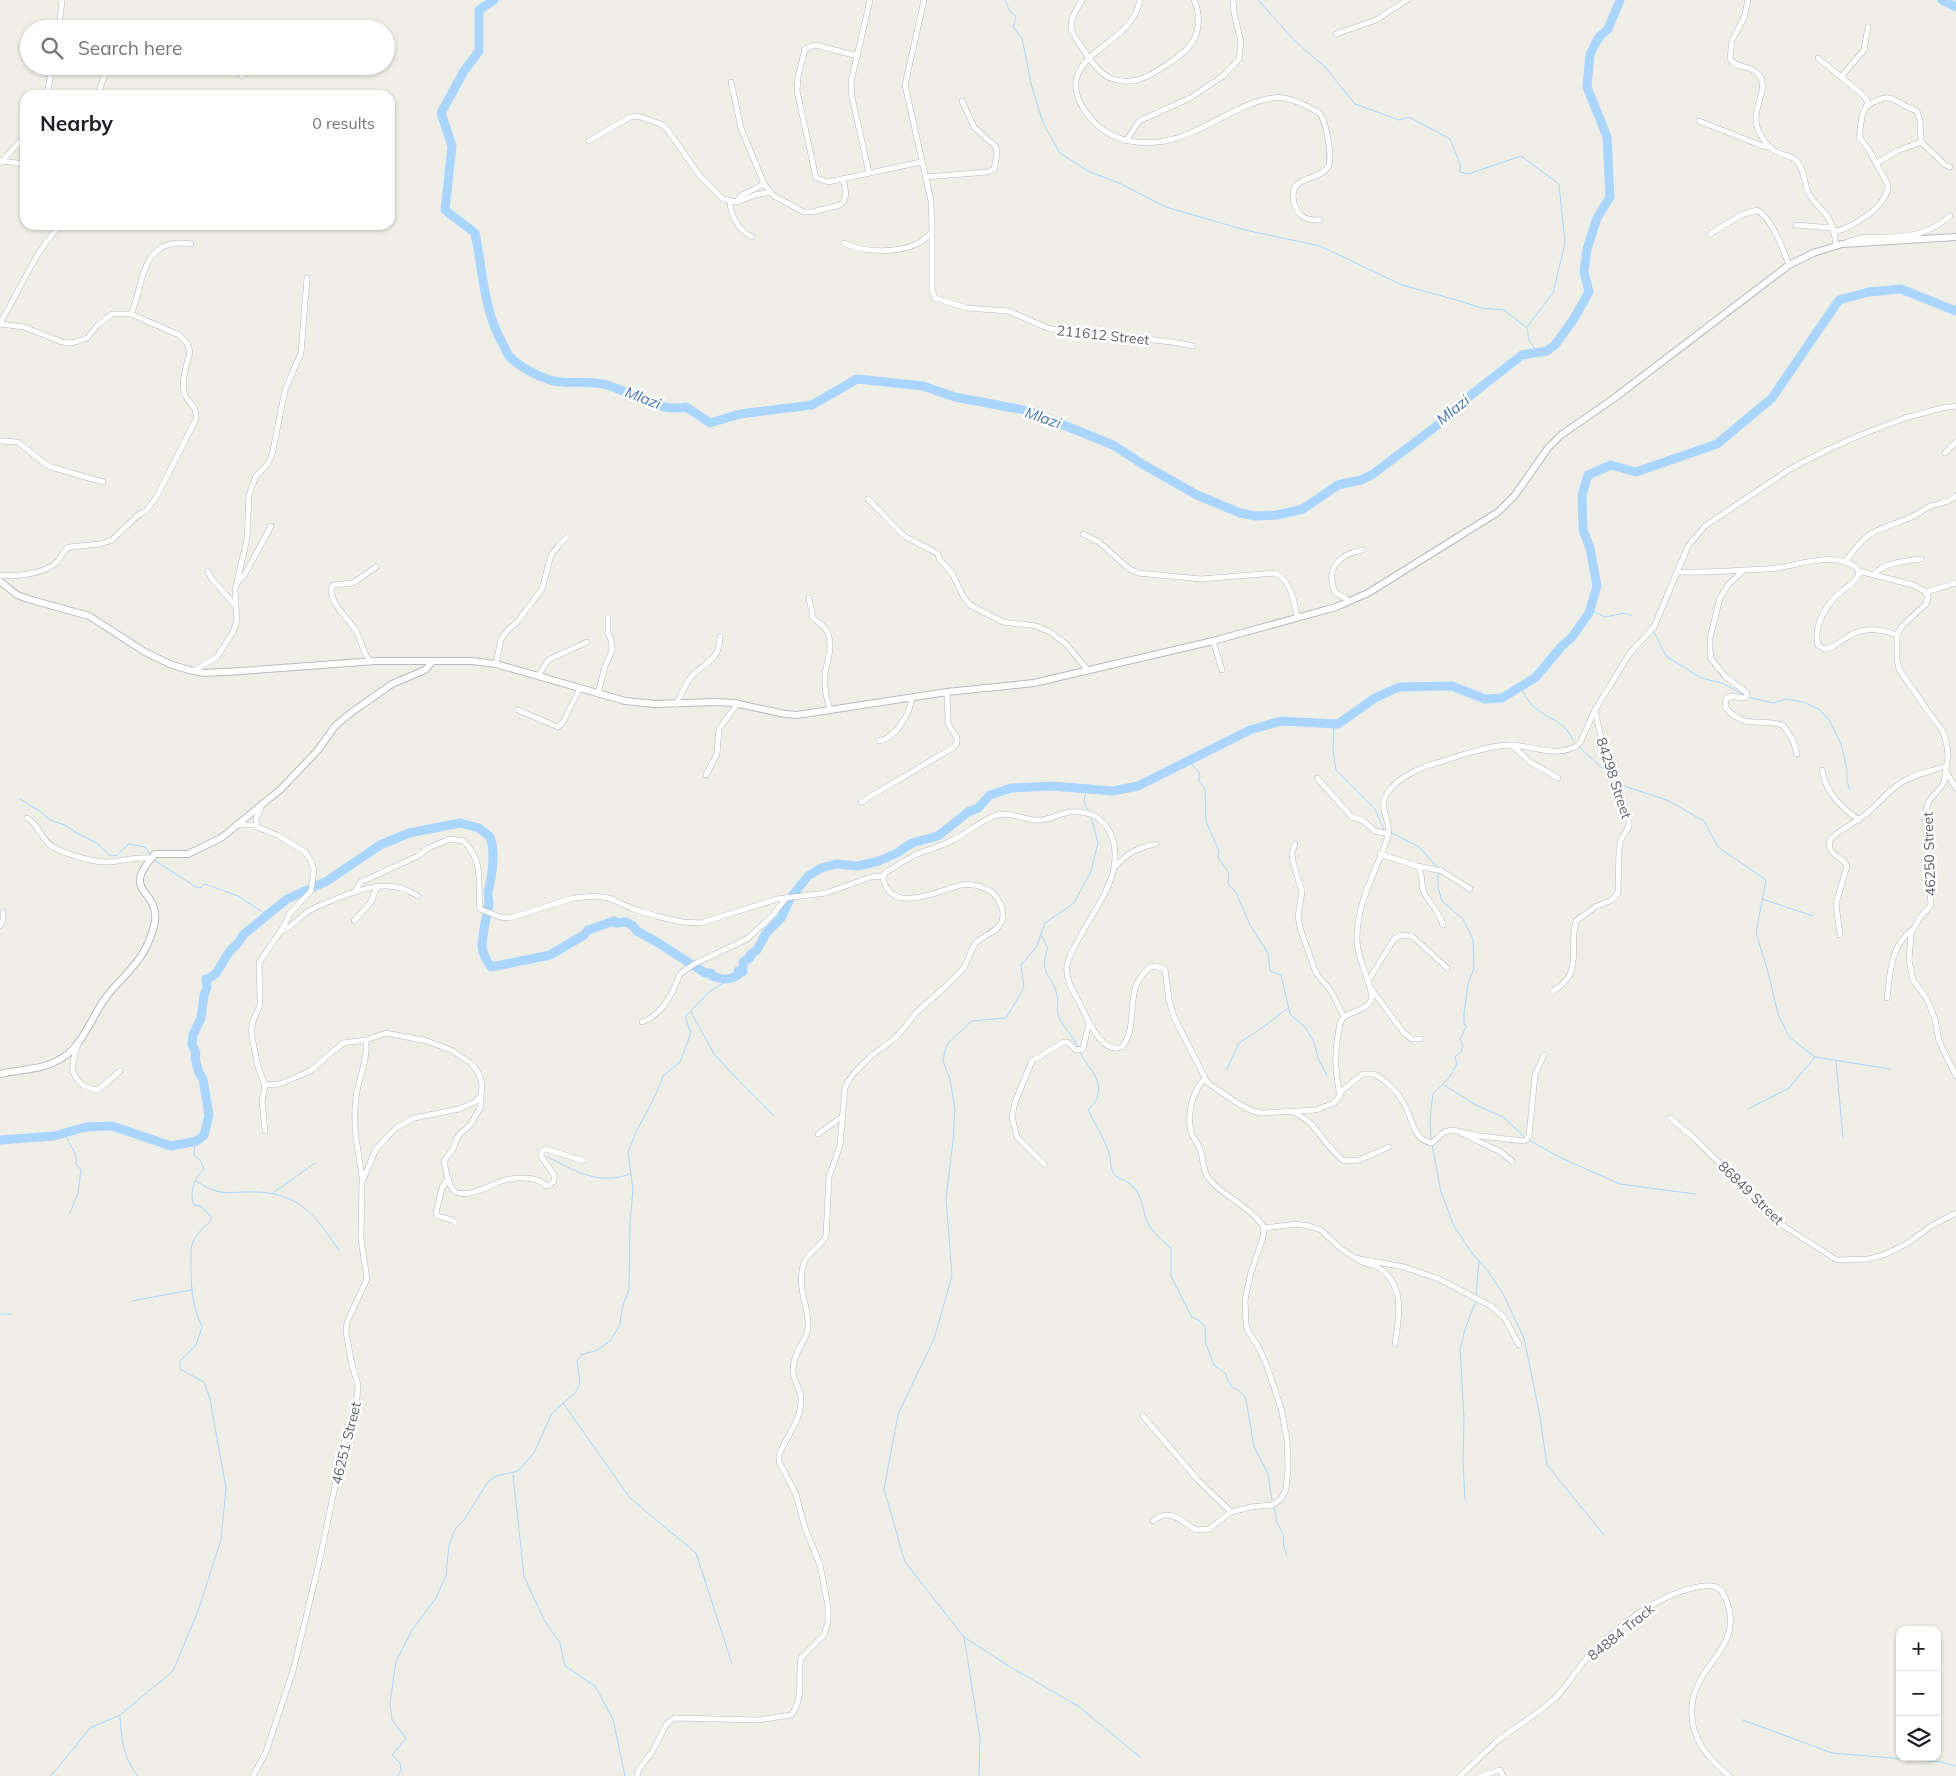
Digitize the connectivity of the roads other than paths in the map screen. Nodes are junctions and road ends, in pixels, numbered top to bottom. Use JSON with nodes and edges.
{"nodes":[{"id":1,"x":62,"y":0,"type":"edge"},
{"id":2,"x":870,"y":0,"type":"edge"},
{"id":3,"x":924,"y":0,"type":"edge"},
{"id":4,"x":1082,"y":0,"type":"edge"},
{"id":5,"x":1140,"y":0,"type":"edge"},
{"id":6,"x":1194,"y":0,"type":"edge"},
{"id":7,"x":1233,"y":0,"type":"edge"},
{"id":8,"x":1406,"y":0,"type":"edge"},
{"id":9,"x":1748,"y":0,"type":"edge"},
{"id":10,"x":60,"y":20,"type":"edge"},
{"id":11,"x":1868,"y":27,"type":"dead end"},
{"id":12,"x":1336,"y":34,"type":"dead end"},
{"id":13,"x":858,"y":56,"type":"junction"},
{"id":14,"x":1090,"y":58,"type":"junction"},
{"id":15,"x":1818,"y":58,"type":"dead end"},
{"id":16,"x":50,"y":75,"type":"edge"},
{"id":17,"x":105,"y":75,"type":"edge"},
{"id":18,"x":1841,"y":77,"type":"junction"},
{"id":19,"x":731,"y":82,"type":"dead end"},
{"id":20,"x":47,"y":90,"type":"edge"},
{"id":21,"x":99,"y":90,"type":"edge"},
{"id":22,"x":962,"y":101,"type":"dead end"},
{"id":23,"x":1867,"y":106,"type":"junction"},
{"id":24,"x":1699,"y":121,"type":"dead end"},
{"id":25,"x":20,"y":141,"type":"edge"},
{"id":26,"x":589,"y":141,"type":"dead end"},
{"id":27,"x":1126,"y":141,"type":"junction"},
{"id":28,"x":1921,"y":142,"type":"junction"},
{"id":29,"x":1769,"y":146,"type":"junction"},
{"id":30,"x":1,"y":162,"type":"edge"},
{"id":31,"x":921,"y":162,"type":"junction"},
{"id":32,"x":1877,"y":163,"type":"junction"},
{"id":33,"x":20,"y":164,"type":"edge"},
{"id":34,"x":1950,"y":167,"type":"dead end"},
{"id":35,"x":869,"y":173,"type":"junction"},
{"id":36,"x":925,"y":176,"type":"junction"},
{"id":37,"x":843,"y":179,"type":"junction"},
{"id":38,"x":764,"y":184,"type":"junction"},
{"id":39,"x":771,"y":192,"type":"junction"},
{"id":40,"x":730,"y":202,"type":"junction"},
{"id":41,"x":737,"y":202,"type":"junction"},
{"id":42,"x":1950,"y":216,"type":"dead end"},
{"id":43,"x":1320,"y":220,"type":"dead end"},
{"id":44,"x":1796,"y":225,"type":"dead end"},
{"id":45,"x":57,"y":230,"type":"edge"},
{"id":46,"x":932,"y":232,"type":"junction"},
{"id":47,"x":1834,"y":232,"type":"junction"},
{"id":48,"x":1710,"y":234,"type":"dead end"},
{"id":49,"x":752,"y":237,"type":"dead end"},
{"id":50,"x":1956,"y":238,"type":"edge"},
{"id":51,"x":844,"y":243,"type":"dead end"},
{"id":52,"x":191,"y":244,"type":"dead end"},
{"id":53,"x":1839,"y":245,"type":"junction"},
{"id":54,"x":1789,"y":265,"type":"junction"},
{"id":55,"x":307,"y":278,"type":"dead end"},
{"id":56,"x":131,"y":314,"type":"junction"},
{"id":57,"x":0,"y":323,"type":"edge"},
{"id":58,"x":1193,"y":346,"type":"dead end"},
{"id":59,"x":1956,"y":406,"type":"edge"},
{"id":60,"x":0,"y":441,"type":"edge"},
{"id":61,"x":1956,"y":442,"type":"edge"},
{"id":62,"x":1945,"y":453,"type":"dead end"},
{"id":63,"x":103,"y":482,"type":"dead end"},
{"id":64,"x":1956,"y":496,"type":"edge"},
{"id":65,"x":868,"y":499,"type":"dead end"},
{"id":66,"x":272,"y":526,"type":"dead end"},
{"id":67,"x":1083,"y":534,"type":"dead end"},
{"id":68,"x":568,"y":536,"type":"dead end"},
{"id":69,"x":1362,"y":550,"type":"dead end"},
{"id":70,"x":1921,"y":559,"type":"dead end"},
{"id":71,"x":1845,"y":562,"type":"junction"},
{"id":72,"x":376,"y":567,"type":"dead end"},
{"id":73,"x":1744,"y":570,"type":"junction"},
{"id":74,"x":208,"y":571,"type":"dead end"},
{"id":75,"x":1859,"y":571,"type":"junction"},
{"id":76,"x":1678,"y":572,"type":"junction"},
{"id":77,"x":0,"y":575,"type":"edge"},
{"id":78,"x":1874,"y":575,"type":"junction"},
{"id":79,"x":0,"y":581,"type":"edge"},
{"id":80,"x":236,"y":583,"type":"junction"},
{"id":81,"x":1956,"y":583,"type":"edge"},
{"id":82,"x":1926,"y":592,"type":"junction"},
{"id":83,"x":810,"y":598,"type":"dead end"},
{"id":84,"x":1348,"y":602,"type":"junction"},
{"id":85,"x":235,"y":604,"type":"junction"},
{"id":86,"x":608,"y":616,"type":"dead end"},
{"id":87,"x":1298,"y":617,"type":"junction"},
{"id":88,"x":1897,"y":635,"type":"junction"},
{"id":89,"x":720,"y":637,"type":"dead end"},
{"id":90,"x":1213,"y":641,"type":"junction"},
{"id":91,"x":587,"y":642,"type":"dead end"},
{"id":92,"x":370,"y":661,"type":"junction"},
{"id":93,"x":433,"y":661,"type":"junction"},
{"id":94,"x":496,"y":664,"type":"junction"},
{"id":95,"x":1087,"y":669,"type":"junction"},
{"id":96,"x":1222,"y":670,"type":"dead end"},
{"id":97,"x":193,"y":671,"type":"junction"},
{"id":98,"x":538,"y":676,"type":"junction"},
{"id":99,"x":580,"y":688,"type":"junction"},
{"id":100,"x":947,"y":692,"type":"junction"},
{"id":101,"x":598,"y":694,"type":"junction"},
{"id":102,"x":912,"y":697,"type":"junction"},
{"id":103,"x":738,"y":703,"type":"junction"},
{"id":104,"x":676,"y":704,"type":"junction"},
{"id":105,"x":518,"y":710,"type":"dead end"},
{"id":106,"x":830,"y":710,"type":"junction"},
{"id":107,"x":1594,"y":710,"type":"junction"},
{"id":108,"x":879,"y":741,"type":"dead end"},
{"id":109,"x":1512,"y":745,"type":"junction"},
{"id":110,"x":1798,"y":754,"type":"dead end"},
{"id":111,"x":1946,"y":769,"type":"junction"},
{"id":112,"x":1822,"y":770,"type":"dead end"},
{"id":113,"x":706,"y":775,"type":"dead end"},
{"id":114,"x":1317,"y":778,"type":"dead end"},
{"id":115,"x":1558,"y":778,"type":"dead end"},
{"id":116,"x":281,"y":788,"type":"junction"},
{"id":117,"x":1956,"y":788,"type":"edge"},
{"id":118,"x":861,"y":802,"type":"dead end"},
{"id":119,"x":27,"y":818,"type":"dead end"},
{"id":120,"x":1858,"y":820,"type":"junction"},
{"id":121,"x":236,"y":825,"type":"junction"},
{"id":122,"x":256,"y":825,"type":"junction"},
{"id":123,"x":1388,"y":834,"type":"junction"},
{"id":124,"x":1156,"y":844,"type":"dead end"},
{"id":125,"x":1294,"y":844,"type":"dead end"},
{"id":126,"x":1380,"y":854,"type":"junction"},
{"id":127,"x":152,"y":858,"type":"junction"},
{"id":128,"x":1417,"y":866,"type":"junction"},
{"id":129,"x":1114,"y":868,"type":"junction"},
{"id":130,"x":883,"y":876,"type":"junction"},
{"id":131,"x":377,"y":887,"type":"junction"},
{"id":132,"x":1470,"y":889,"type":"dead end"},
{"id":133,"x":355,"y":890,"type":"junction"},
{"id":134,"x":418,"y":896,"type":"dead end"},
{"id":135,"x":787,"y":897,"type":"junction"},
{"id":136,"x":3,"y":912,"type":"dead end"},
{"id":137,"x":354,"y":922,"type":"dead end"},
{"id":138,"x":1443,"y":925,"type":"dead end"},
{"id":139,"x":0,"y":926,"type":"edge"},
{"id":140,"x":1913,"y":930,"type":"junction"},
{"id":141,"x":281,"y":931,"type":"junction"},
{"id":142,"x":1840,"y":936,"type":"dead end"},
{"id":143,"x":1447,"y":968,"type":"dead end"},
{"id":144,"x":1368,"y":980,"type":"junction"},
{"id":145,"x":1370,"y":988,"type":"junction"},
{"id":146,"x":1552,"y":992,"type":"dead end"},
{"id":147,"x":1887,"y":998,"type":"dead end"},
{"id":148,"x":1344,"y":1017,"type":"junction"},
{"id":149,"x":642,"y":1022,"type":"dead end"},
{"id":150,"x":1089,"y":1022,"type":"junction"},
{"id":151,"x":1421,"y":1039,"type":"dead end"},
{"id":152,"x":366,"y":1040,"type":"junction"},
{"id":153,"x":79,"y":1041,"type":"junction"},
{"id":154,"x":1544,"y":1055,"type":"dead end"},
{"id":155,"x":120,"y":1071,"type":"dead end"},
{"id":156,"x":0,"y":1074,"type":"edge"},
{"id":157,"x":1956,"y":1076,"type":"edge"},
{"id":158,"x":1205,"y":1078,"type":"junction"},
{"id":159,"x":265,"y":1085,"type":"junction"},
{"id":160,"x":1339,"y":1093,"type":"junction"},
{"id":161,"x":481,"y":1096,"type":"junction"},
{"id":162,"x":1291,"y":1110,"type":"junction"},
{"id":163,"x":842,"y":1117,"type":"junction"},
{"id":164,"x":1670,"y":1118,"type":"dead end"},
{"id":165,"x":1453,"y":1130,"type":"junction"},
{"id":166,"x":265,"y":1132,"type":"dead end"},
{"id":167,"x":818,"y":1134,"type":"dead end"},
{"id":168,"x":1389,"y":1147,"type":"dead end"},
{"id":169,"x":584,"y":1161,"type":"dead end"},
{"id":170,"x":1512,"y":1161,"type":"dead end"},
{"id":171,"x":1045,"y":1165,"type":"dead end"},
{"id":172,"x":448,"y":1178,"type":"junction"},
{"id":173,"x":363,"y":1180,"type":"junction"},
{"id":174,"x":1956,"y":1213,"type":"edge"},
{"id":175,"x":456,"y":1224,"type":"dead end"},
{"id":176,"x":1264,"y":1228,"type":"junction"},
{"id":177,"x":1355,"y":1258,"type":"junction"},
{"id":178,"x":1396,"y":1344,"type":"dead end"},
{"id":179,"x":1519,"y":1345,"type":"dead end"},
{"id":180,"x":1143,"y":1416,"type":"dead end"},
{"id":181,"x":1231,"y":1512,"type":"junction"},
{"id":182,"x":1152,"y":1521,"type":"dead end"},
{"id":183,"x":254,"y":1776,"type":"edge"},
{"id":184,"x":637,"y":1776,"type":"edge"},
{"id":185,"x":1460,"y":1776,"type":"edge"},
{"id":186,"x":1480,"y":1776,"type":"edge"},
{"id":187,"x":1503,"y":1776,"type":"edge"},
{"id":188,"x":1729,"y":1776,"type":"edge"}],
"edges":[{"from":1,"to":10,"type":"street"},
{"from":2,"to":13,"type":"street"},
{"from":3,"to":31,"type":"street"},
{"from":4,"to":14,"type":"street"},
{"from":5,"to":14,"type":"street"},
{"from":6,"to":14,"type":"street"},
{"from":7,"to":27,"type":"street"},
{"from":8,"to":12,"type":"street"},
{"from":9,"to":29,"type":"street"},
{"from":11,"to":18,"type":"street"},
{"from":13,"to":35,"type":"street"},
{"from":13,"to":37,"type":"street"},
{"from":14,"to":27,"type":"street"},
{"from":15,"to":18,"type":"street"},
{"from":16,"to":20,"type":"street"},
{"from":17,"to":21,"type":"street"},
{"from":18,"to":23,"type":"street"},
{"from":19,"to":38,"type":"street"},
{"from":22,"to":36,"type":"street"},
{"from":23,"to":28,"type":"street"},
{"from":23,"to":32,"type":"street"},
{"from":24,"to":29,"type":"street"},
{"from":25,"to":30,"type":"street"},
{"from":26,"to":40,"type":"street"},
{"from":27,"to":43,"type":"street"},
{"from":28,"to":32,"type":"street"},
{"from":28,"to":34,"type":"street"},
{"from":29,"to":47,"type":"street"},
{"from":30,"to":33,"type":"street"},
{"from":31,"to":35,"type":"street"},
{"from":31,"to":36,"type":"street"},
{"from":32,"to":47,"type":"street"},
{"from":35,"to":37,"type":"street"},
{"from":36,"to":46,"type":"street"},
{"from":37,"to":39,"type":"street"},
{"from":38,"to":39,"type":"street"},
{"from":38,"to":41,"type":"street"},
{"from":39,"to":41,"type":"street"},
{"from":40,"to":41,"type":"street"},
{"from":40,"to":49,"type":"street"},
{"from":42,"to":53,"type":"street"},
{"from":44,"to":47,"type":"street"},
{"from":45,"to":57,"type":"street"},
{"from":46,"to":51,"type":"street"},
{"from":46,"to":58,"type":"street","name":"211612 Street"},
{"from":47,"to":53,"type":"street"},
{"from":48,"to":54,"type":"street"},
{"from":50,"to":53,"type":"street"},
{"from":52,"to":56,"type":"street"},
{"from":53,"to":54,"type":"street"},
{"from":54,"to":84,"type":"street"},
{"from":55,"to":80,"type":"street"},
{"from":56,"to":57,"type":"street"},
{"from":56,"to":77,"type":"street"},
{"from":59,"to":76,"type":"street"},
{"from":60,"to":63,"type":"street"},
{"from":61,"to":62,"type":"street"},
{"from":64,"to":71,"type":"street"},
{"from":65,"to":95,"type":"street"},
{"from":66,"to":80,"type":"street"},
{"from":67,"to":87,"type":"street"},
{"from":68,"to":94,"type":"street"},
{"from":69,"to":84,"type":"street"},
{"from":70,"to":78,"type":"street"},
{"from":71,"to":73,"type":"street"},
{"from":71,"to":75,"type":"street"},
{"from":72,"to":92,"type":"street"},
{"from":73,"to":76,"type":"street"},
{"from":73,"to":110,"type":"street"},
{"from":74,"to":85,"type":"street"},
{"from":75,"to":78,"type":"street"},
{"from":75,"to":88,"type":"street"},
{"from":76,"to":107,"type":"street"},
{"from":78,"to":82,"type":"street"},
{"from":79,"to":97,"type":"street"},
{"from":80,"to":85,"type":"street"},
{"from":81,"to":82,"type":"street"},
{"from":82,"to":88,"type":"street"},
{"from":83,"to":106,"type":"street"},
{"from":84,"to":87,"type":"street"},
{"from":85,"to":97,"type":"street"},
{"from":86,"to":101,"type":"street"},
{"from":87,"to":90,"type":"street"},
{"from":88,"to":111,"type":"street","name":"46250 Street"},
{"from":89,"to":104,"type":"street"},
{"from":90,"to":95,"type":"street"},
{"from":90,"to":96,"type":"street"},
{"from":91,"to":98,"type":"street"},
{"from":92,"to":93,"type":"street"},
{"from":92,"to":97,"type":"street"},
{"from":93,"to":94,"type":"street"},
{"from":93,"to":116,"type":"street"},
{"from":94,"to":98,"type":"street"},
{"from":95,"to":100,"type":"street"},
{"from":98,"to":99,"type":"street"},
{"from":99,"to":101,"type":"street"},
{"from":99,"to":105,"type":"street"},
{"from":100,"to":102,"type":"street"},
{"from":100,"to":118,"type":"street"},
{"from":101,"to":104,"type":"street"},
{"from":102,"to":106,"type":"street"},
{"from":102,"to":108,"type":"street"},
{"from":103,"to":104,"type":"street"},
{"from":103,"to":106,"type":"street"},
{"from":103,"to":113,"type":"street"},
{"from":107,"to":109,"type":"street"},
{"from":107,"to":146,"type":"street","name":"84298 Street"},
{"from":109,"to":115,"type":"street"},
{"from":109,"to":123,"type":"street"},
{"from":111,"to":117,"type":"street"},
{"from":111,"to":120,"type":"street"},
{"from":111,"to":140,"type":"street","name":"46250 Street"},
{"from":112,"to":120,"type":"street"},
{"from":114,"to":123,"type":"street"},
{"from":116,"to":121,"type":"street"},
{"from":116,"to":122,"type":"street"},
{"from":119,"to":127,"type":"street"},
{"from":120,"to":142,"type":"street"},
{"from":121,"to":122,"type":"street"},
{"from":121,"to":127,"type":"street"},
{"from":122,"to":141,"type":"street"},
{"from":123,"to":126,"type":"street"},
{"from":124,"to":129,"type":"street"},
{"from":125,"to":148,"type":"street"},
{"from":126,"to":128,"type":"street"},
{"from":126,"to":144,"type":"street"},
{"from":127,"to":153,"type":"street"},
{"from":128,"to":132,"type":"street"},
{"from":128,"to":138,"type":"street"},
{"from":129,"to":130,"type":"street"},
{"from":129,"to":150,"type":"street"},
{"from":130,"to":135,"type":"street"},
{"from":130,"to":163,"type":"street"},
{"from":131,"to":133,"type":"street"},
{"from":131,"to":134,"type":"street"},
{"from":131,"to":137,"type":"street"},
{"from":133,"to":135,"type":"street"},
{"from":133,"to":141,"type":"street"},
{"from":135,"to":149,"type":"street"},
{"from":136,"to":139,"type":"street"},
{"from":140,"to":147,"type":"street"},
{"from":140,"to":157,"type":"street","name":"46250 Street"},
{"from":141,"to":159,"type":"street"},
{"from":143,"to":144,"type":"street"},
{"from":144,"to":145,"type":"street"},
{"from":145,"to":148,"type":"street"},
{"from":145,"to":151,"type":"street"},
{"from":148,"to":160,"type":"street"},
{"from":150,"to":158,"type":"street"},
{"from":150,"to":171,"type":"street"},
{"from":152,"to":159,"type":"street"},
{"from":152,"to":161,"type":"street"},
{"from":152,"to":173,"type":"street"},
{"from":153,"to":155,"type":"street"},
{"from":153,"to":156,"type":"street"},
{"from":154,"to":165,"type":"street"},
{"from":158,"to":162,"type":"street"},
{"from":158,"to":176,"type":"street"},
{"from":159,"to":166,"type":"street"},
{"from":160,"to":162,"type":"street"},
{"from":160,"to":165,"type":"street"},
{"from":161,"to":172,"type":"street"},
{"from":161,"to":173,"type":"street","name":"46251 Street"},
{"from":162,"to":168,"type":"street"},
{"from":163,"to":167,"type":"street"},
{"from":163,"to":184,"type":"street"},
{"from":164,"to":174,"type":"street","name":"86849 Street"},
{"from":165,"to":170,"type":"street"},
{"from":169,"to":172,"type":"street"},
{"from":172,"to":175,"type":"street"},
{"from":173,"to":183,"type":"street","name":"46251 Street"},
{"from":176,"to":177,"type":"street"},
{"from":176,"to":181,"type":"street"},
{"from":177,"to":178,"type":"street"},
{"from":177,"to":179,"type":"street"},
{"from":180,"to":181,"type":"street"},
{"from":181,"to":182,"type":"street"},
{"from":185,"to":188,"type":"street","name":"84884 Track"},
{"from":186,"to":187,"type":"street"}]}
